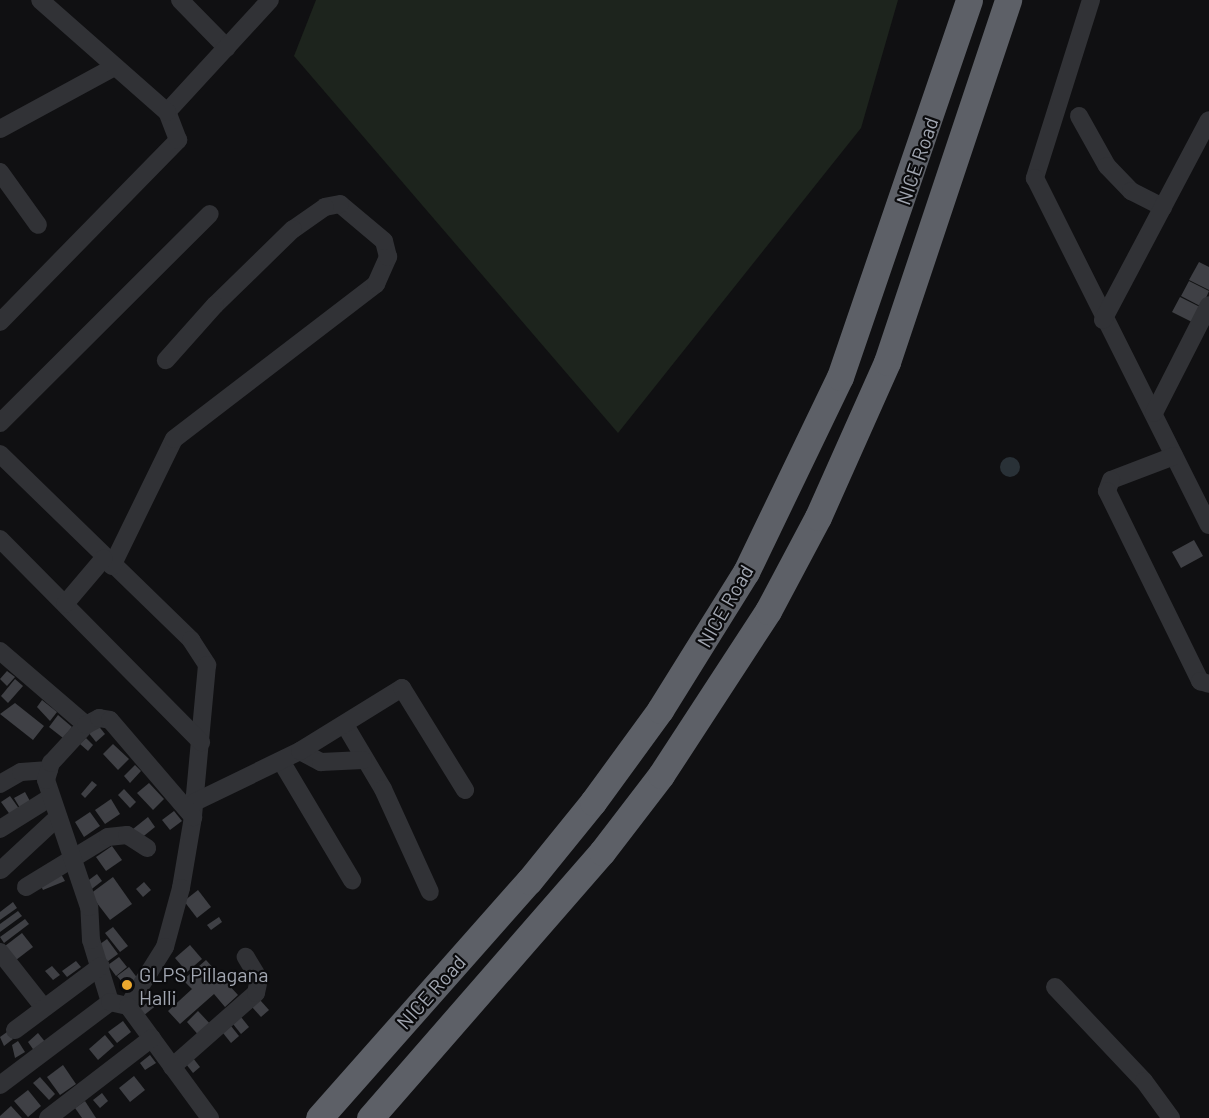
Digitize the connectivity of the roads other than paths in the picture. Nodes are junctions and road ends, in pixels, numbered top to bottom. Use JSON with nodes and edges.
{"nodes":[{"id":1,"x":40,"y":0,"type":"edge"},
{"id":2,"x":270,"y":0,"type":"edge"},
{"id":3,"x":969,"y":0,"type":"edge"},
{"id":4,"x":1008,"y":0,"type":"edge"},
{"id":5,"x":1091,"y":0,"type":"edge"},
{"id":6,"x":191,"y":4,"type":"edge"},
{"id":7,"x":227,"y":48,"type":"junction"},
{"id":8,"x":114,"y":67,"type":"junction"},
{"id":9,"x":167,"y":112,"type":"junction"},
{"id":10,"x":1079,"y":116,"type":"dead end"},
{"id":11,"x":1209,"y":120,"type":"edge"},
{"id":12,"x":0,"y":129,"type":"edge"},
{"id":13,"x":0,"y":172,"type":"edge"},
{"id":14,"x":1163,"y":207,"type":"junction"},
{"id":15,"x":210,"y":214,"type":"dead end"},
{"id":16,"x":38,"y":225,"type":"dead end"},
{"id":17,"x":1209,"y":305,"type":"edge"},
{"id":18,"x":2,"y":316,"type":"edge"},
{"id":19,"x":1103,"y":320,"type":"junction"},
{"id":20,"x":166,"y":360,"type":"dead end"},
{"id":21,"x":1154,"y":413,"type":"junction"},
{"id":22,"x":0,"y":423,"type":"edge"},
{"id":23,"x":0,"y":454,"type":"edge"},
{"id":24,"x":1174,"y":456,"type":"junction"},
{"id":25,"x":1209,"y":490,"type":"edge"},
{"id":26,"x":1200,"y":508,"type":"junction"},
{"id":27,"x":1209,"y":525,"type":"edge"},
{"id":28,"x":0,"y":539,"type":"edge"},
{"id":29,"x":108,"y":562,"type":"junction"},
{"id":30,"x":64,"y":604,"type":"junction"},
{"id":31,"x":0,"y":651,"type":"edge"},
{"id":32,"x":1209,"y":684,"type":"edge"},
{"id":33,"x":86,"y":725,"type":"junction"},
{"id":34,"x":345,"y":725,"type":"junction"},
{"id":35,"x":201,"y":742,"type":"junction"},
{"id":36,"x":300,"y":751,"type":"junction"},
{"id":37,"x":363,"y":760,"type":"junction"},
{"id":38,"x":281,"y":761,"type":"junction"},
{"id":39,"x":49,"y":770,"type":"junction"},
{"id":40,"x":0,"y":784,"type":"edge"},
{"id":41,"x":465,"y":790,"type":"dead end"},
{"id":42,"x":51,"y":796,"type":"junction"},
{"id":43,"x":194,"y":810,"type":"junction"},
{"id":44,"x":57,"y":818,"type":"junction"},
{"id":45,"x":0,"y":829,"type":"edge"},
{"id":46,"x":147,"y":848,"type":"dead end"},
{"id":47,"x":71,"y":860,"type":"junction"},
{"id":48,"x":1,"y":870,"type":"edge"},
{"id":49,"x":352,"y":880,"type":"dead end"},
{"id":50,"x":26,"y":887,"type":"dead end"},
{"id":51,"x":430,"y":892,"type":"dead end"},
{"id":52,"x":0,"y":952,"type":"edge"},
{"id":53,"x":246,"y":957,"type":"dead end"},
{"id":54,"x":101,"y":966,"type":"junction"},
{"id":55,"x":1055,"y":987,"type":"dead end"},
{"id":56,"x":119,"y":1004,"type":"junction"},
{"id":57,"x":44,"y":1008,"type":"junction"},
{"id":58,"x":15,"y":1030,"type":"dead end"},
{"id":59,"x":153,"y":1038,"type":"junction"},
{"id":60,"x":172,"y":1067,"type":"junction"},
{"id":61,"x":0,"y":1085,"type":"edge"},
{"id":62,"x":48,"y":1118,"type":"edge"},
{"id":63,"x":210,"y":1118,"type":"edge"},
{"id":64,"x":319,"y":1118,"type":"edge"},
{"id":65,"x":370,"y":1118,"type":"edge"},
{"id":66,"x":1171,"y":1118,"type":"edge"}],
"edges":[{"from":1,"to":8,"type":"street"},
{"from":2,"to":7,"type":"street"},
{"from":3,"to":64,"type":"highway","name":"NICE Road"},
{"from":4,"to":65,"type":"highway","name":"NICE Road"},
{"from":5,"to":19,"type":"street"},
{"from":6,"to":7,"type":"street"},
{"from":7,"to":9,"type":"street"},
{"from":8,"to":9,"type":"street"},
{"from":8,"to":12,"type":"street"},
{"from":9,"to":18,"type":"street"},
{"from":10,"to":14,"type":"street"},
{"from":11,"to":14,"type":"street"},
{"from":13,"to":16,"type":"street"},
{"from":14,"to":19,"type":"street"},
{"from":15,"to":22,"type":"street"},
{"from":17,"to":21,"type":"street"},
{"from":19,"to":21,"type":"street"},
{"from":20,"to":29,"type":"street"},
{"from":21,"to":24,"type":"street"},
{"from":23,"to":29,"type":"street"},
{"from":24,"to":26,"type":"street"},
{"from":24,"to":32,"type":"street"},
{"from":25,"to":26,"type":"street"},
{"from":26,"to":27,"type":"street"},
{"from":28,"to":30,"type":"street"},
{"from":29,"to":30,"type":"street"},
{"from":29,"to":35,"type":"street"},
{"from":30,"to":35,"type":"street"},
{"from":31,"to":33,"type":"street"},
{"from":33,"to":39,"type":"street"},
{"from":33,"to":43,"type":"street"},
{"from":34,"to":36,"type":"street"},
{"from":34,"to":37,"type":"street"},
{"from":34,"to":41,"type":"street"},
{"from":35,"to":43,"type":"street"},
{"from":36,"to":37,"type":"street"},
{"from":36,"to":38,"type":"street"},
{"from":37,"to":51,"type":"street"},
{"from":38,"to":43,"type":"street"},
{"from":38,"to":49,"type":"street"},
{"from":39,"to":40,"type":"street"},
{"from":39,"to":42,"type":"street"},
{"from":42,"to":44,"type":"street"},
{"from":42,"to":45,"type":"street"},
{"from":43,"to":56,"type":"street"},
{"from":44,"to":47,"type":"street"},
{"from":44,"to":48,"type":"street"},
{"from":46,"to":47,"type":"street"},
{"from":47,"to":50,"type":"street"},
{"from":47,"to":54,"type":"street"},
{"from":52,"to":57,"type":"street"},
{"from":53,"to":60,"type":"street"},
{"from":54,"to":56,"type":"street"},
{"from":54,"to":57,"type":"street"},
{"from":55,"to":66,"type":"street"},
{"from":56,"to":59,"type":"street"},
{"from":56,"to":61,"type":"street"},
{"from":57,"to":58,"type":"street"},
{"from":59,"to":60,"type":"street"},
{"from":59,"to":62,"type":"street"},
{"from":60,"to":63,"type":"street"}]}
